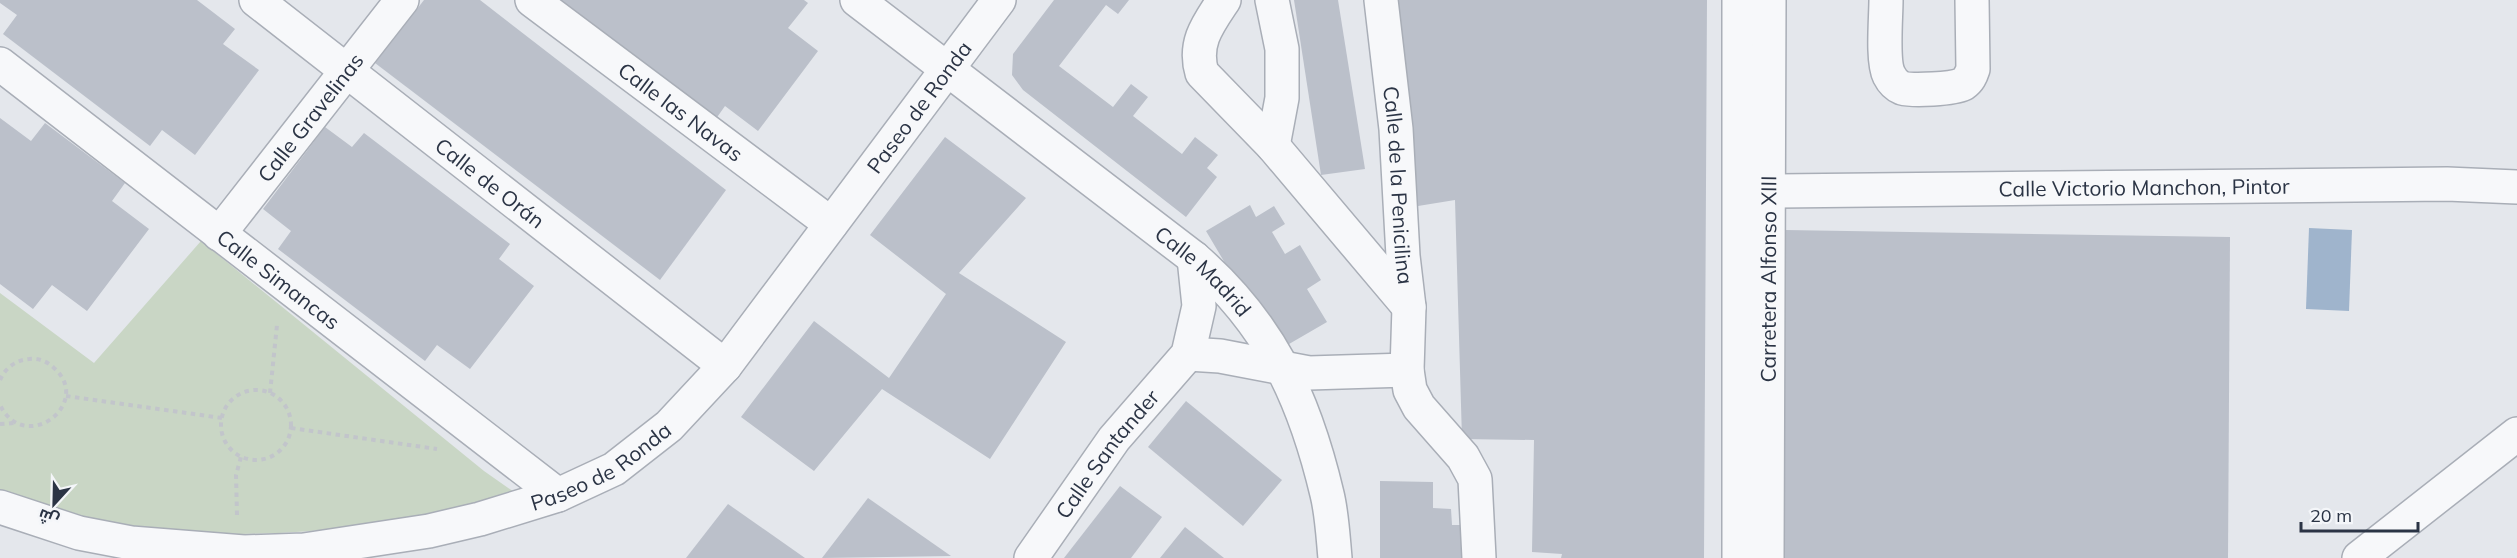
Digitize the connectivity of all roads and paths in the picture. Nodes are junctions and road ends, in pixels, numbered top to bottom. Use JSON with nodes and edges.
{"nodes":[{"id":1,"x":256,"y":0,"type":"edge"},
{"id":2,"x":402,"y":0,"type":"edge"},
{"id":3,"x":532,"y":0,"type":"edge"},
{"id":4,"x":857,"y":0,"type":"edge"},
{"id":5,"x":999,"y":0,"type":"edge"},
{"id":6,"x":1224,"y":0,"type":"edge"},
{"id":7,"x":1272,"y":0,"type":"edge"},
{"id":8,"x":1381,"y":0,"type":"edge"},
{"id":9,"x":1739,"y":0,"type":"edge"},
{"id":10,"x":1769,"y":0,"type":"edge"},
{"id":11,"x":1886,"y":0,"type":"edge"},
{"id":12,"x":1972,"y":0,"type":"edge"},
{"id":13,"x":948,"y":69,"type":"junction"},
{"id":14,"x":347,"y":70,"type":"junction"},
{"id":15,"x":5,"y":77,"type":"edge"},
{"id":16,"x":1273,"y":146,"type":"junction"},
{"id":17,"x":2517,"y":187,"type":"edge"},
{"id":18,"x":1770,"y":190,"type":"junction"},
{"id":19,"x":831,"y":224,"type":"junction"},
{"id":20,"x":219,"y":234,"type":"junction"},
{"id":21,"x":1194,"y":258,"type":"junction"},
{"id":22,"x":281,"y":283,"type":"junction"},
{"id":23,"x":1409,"y":307,"type":"junction"},
{"id":24,"x":1188,"y":354,"type":"junction"},
{"id":25,"x":724,"y":366,"type":"junction"},
{"id":26,"x":1285,"y":370,"type":"junction"},
{"id":27,"x":1407,"y":370,"type":"junction"},
{"id":28,"x":0,"y":380,"type":"edge"},
{"id":29,"x":270,"y":393,"type":"junction"},
{"id":30,"x":66,"y":396,"type":"junction"},
{"id":31,"x":0,"y":405,"type":"edge"},
{"id":32,"x":222,"y":418,"type":"junction"},
{"id":33,"x":0,"y":423,"type":"edge"},
{"id":34,"x":16,"y":423,"type":"junction"},
{"id":35,"x":291,"y":428,"type":"junction"},
{"id":36,"x":2517,"y":434,"type":"edge"},
{"id":37,"x":440,"y":450,"type":"dead end"},
{"id":38,"x":241,"y":456,"type":"junction"},
{"id":39,"x":558,"y":495,"type":"junction"},
{"id":40,"x":0,"y":507,"type":"edge"},
{"id":41,"x":244,"y":552,"type":"junction"},
{"id":42,"x":1031,"y":558,"type":"edge"},
{"id":43,"x":1335,"y":558,"type":"edge"},
{"id":44,"x":1479,"y":558,"type":"edge"},
{"id":45,"x":1739,"y":558,"type":"edge"},
{"id":46,"x":1767,"y":558,"type":"edge"},
{"id":47,"x":2359,"y":558,"type":"edge"}],
"edges":[{"from":1,"to":14,"type":"street","name":"Calle de Orán"},
{"from":2,"to":14,"type":"street","name":"Calle Gravelinas"},
{"from":3,"to":19,"type":"street","name":"Calle las Navas"},
{"from":4,"to":13,"type":"street","name":"Calle Madrid"},
{"from":5,"to":13,"type":"street","name":"Paseo de Ronda"},
{"from":6,"to":16,"type":"street"},
{"from":7,"to":16,"type":"street"},
{"from":8,"to":23,"type":"street","name":"Calle de la Penicilina"},
{"from":9,"to":45,"type":"street","name":"Carretera Alfonso XIII"},
{"from":10,"to":18,"type":"street","name":"Carretera Alfonso XIII"},
{"from":11,"to":12,"type":"street"},
{"from":13,"to":19,"type":"street","name":"Paseo de Ronda"},
{"from":13,"to":21,"type":"street","name":"Calle Madrid"},
{"from":14,"to":20,"type":"street","name":"Calle Gravelinas"},
{"from":14,"to":25,"type":"street","name":"Calle de Orán"},
{"from":15,"to":20,"type":"street","name":"Calle Simancas"},
{"from":16,"to":23,"type":"street"},
{"from":17,"to":18,"type":"street","name":"Calle Victorio Manchon, Pintor"},
{"from":18,"to":46,"type":"street","name":"Carretera Alfonso XIII"},
{"from":19,"to":25,"type":"street","name":"Paseo de Ronda"},
{"from":20,"to":22,"type":"street","name":"Calle Simancas"},
{"from":21,"to":24,"type":"street","name":"Calle Santander"},
{"from":21,"to":26,"type":"street","name":"Calle Madrid"},
{"from":22,"to":29,"type":"path"},
{"from":22,"to":39,"type":"street","name":"Calle Simancas"},
{"from":23,"to":27,"type":"street","name":"Calle de la Penicilina"},
{"from":24,"to":26,"type":"street"},
{"from":24,"to":42,"type":"street","name":"Calle Santander"},
{"from":25,"to":39,"type":"street","name":"Paseo de Ronda"},
{"from":26,"to":27,"type":"street"},
{"from":26,"to":43,"type":"street","name":"Calle Madrid"},
{"from":27,"to":44,"type":"street","name":"Calle de la Penicilina"},
{"from":28,"to":30,"type":"path"},
{"from":29,"to":32,"type":"path"},
{"from":29,"to":35,"type":"path"},
{"from":30,"to":32,"type":"path"},
{"from":30,"to":34,"type":"path"},
{"from":31,"to":34,"type":"path"},
{"from":32,"to":38,"type":"path"},
{"from":33,"to":34,"type":"path"},
{"from":35,"to":37,"type":"path"},
{"from":35,"to":38,"type":"path"},
{"from":36,"to":47,"type":"street"},
{"from":38,"to":41,"type":"path"},
{"from":39,"to":41,"type":"street","name":"Paseo de Ronda"},
{"from":40,"to":41,"type":"street","name":"Paseo de Ronda"}]}
